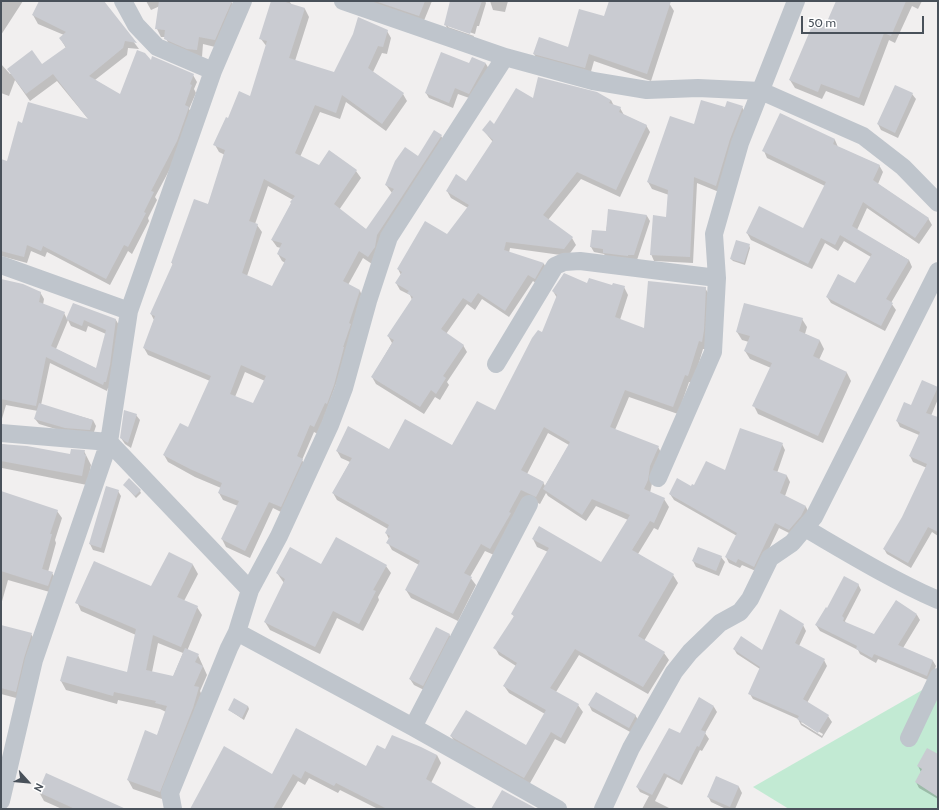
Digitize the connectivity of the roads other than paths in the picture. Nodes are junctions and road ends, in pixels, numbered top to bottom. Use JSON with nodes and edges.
{"nodes":[{"id":1,"x":123,"y":1,"type":"edge"},
{"id":2,"x":243,"y":1,"type":"edge"},
{"id":3,"x":343,"y":1,"type":"edge"},
{"id":4,"x":796,"y":1,"type":"edge"},
{"id":5,"x":506,"y":57,"type":"junction"},
{"id":6,"x":213,"y":71,"type":"junction"},
{"id":7,"x":761,"y":91,"type":"junction"},
{"id":8,"x":938,"y":203,"type":"edge"},
{"id":9,"x":1,"y":265,"type":"edge"},
{"id":10,"x":938,"y":271,"type":"edge"},
{"id":11,"x":717,"y":278,"type":"junction"},
{"id":12,"x":129,"y":311,"type":"junction"},
{"id":13,"x":496,"y":364,"type":"dead end"},
{"id":14,"x":1,"y":433,"type":"edge"},
{"id":15,"x":109,"y":442,"type":"junction"},
{"id":16,"x":658,"y":478,"type":"dead end"},
{"id":17,"x":529,"y":504,"type":"dead end"},
{"id":18,"x":805,"y":528,"type":"junction"},
{"id":19,"x":250,"y":590,"type":"junction"},
{"id":20,"x":938,"y":600,"type":"edge"},
{"id":21,"x":237,"y":632,"type":"junction"},
{"id":22,"x":938,"y":677,"type":"edge"},
{"id":23,"x":413,"y":727,"type":"junction"},
{"id":24,"x":909,"y":738,"type":"dead end"},
{"id":25,"x":1,"y":800,"type":"edge"},
{"id":26,"x":173,"y":809,"type":"edge"},
{"id":27,"x":558,"y":809,"type":"edge"},
{"id":28,"x":603,"y":809,"type":"edge"}],
"edges":[{"from":1,"to":6,"type":"street"},
{"from":2,"to":6,"type":"street"},
{"from":3,"to":5,"type":"street"},
{"from":4,"to":7,"type":"street"},
{"from":5,"to":7,"type":"street"},
{"from":5,"to":19,"type":"street"},
{"from":6,"to":12,"type":"street"},
{"from":7,"to":8,"type":"street"},
{"from":7,"to":11,"type":"street"},
{"from":9,"to":12,"type":"street"},
{"from":10,"to":18,"type":"street"},
{"from":11,"to":13,"type":"street"},
{"from":11,"to":16,"type":"street"},
{"from":12,"to":15,"type":"street"},
{"from":14,"to":15,"type":"street"},
{"from":15,"to":19,"type":"street"},
{"from":15,"to":25,"type":"street"},
{"from":17,"to":23,"type":"street"},
{"from":18,"to":20,"type":"street"},
{"from":18,"to":28,"type":"street"},
{"from":19,"to":21,"type":"street"},
{"from":21,"to":23,"type":"street"},
{"from":21,"to":26,"type":"street"},
{"from":22,"to":24,"type":"street"},
{"from":23,"to":27,"type":"street"}]}
